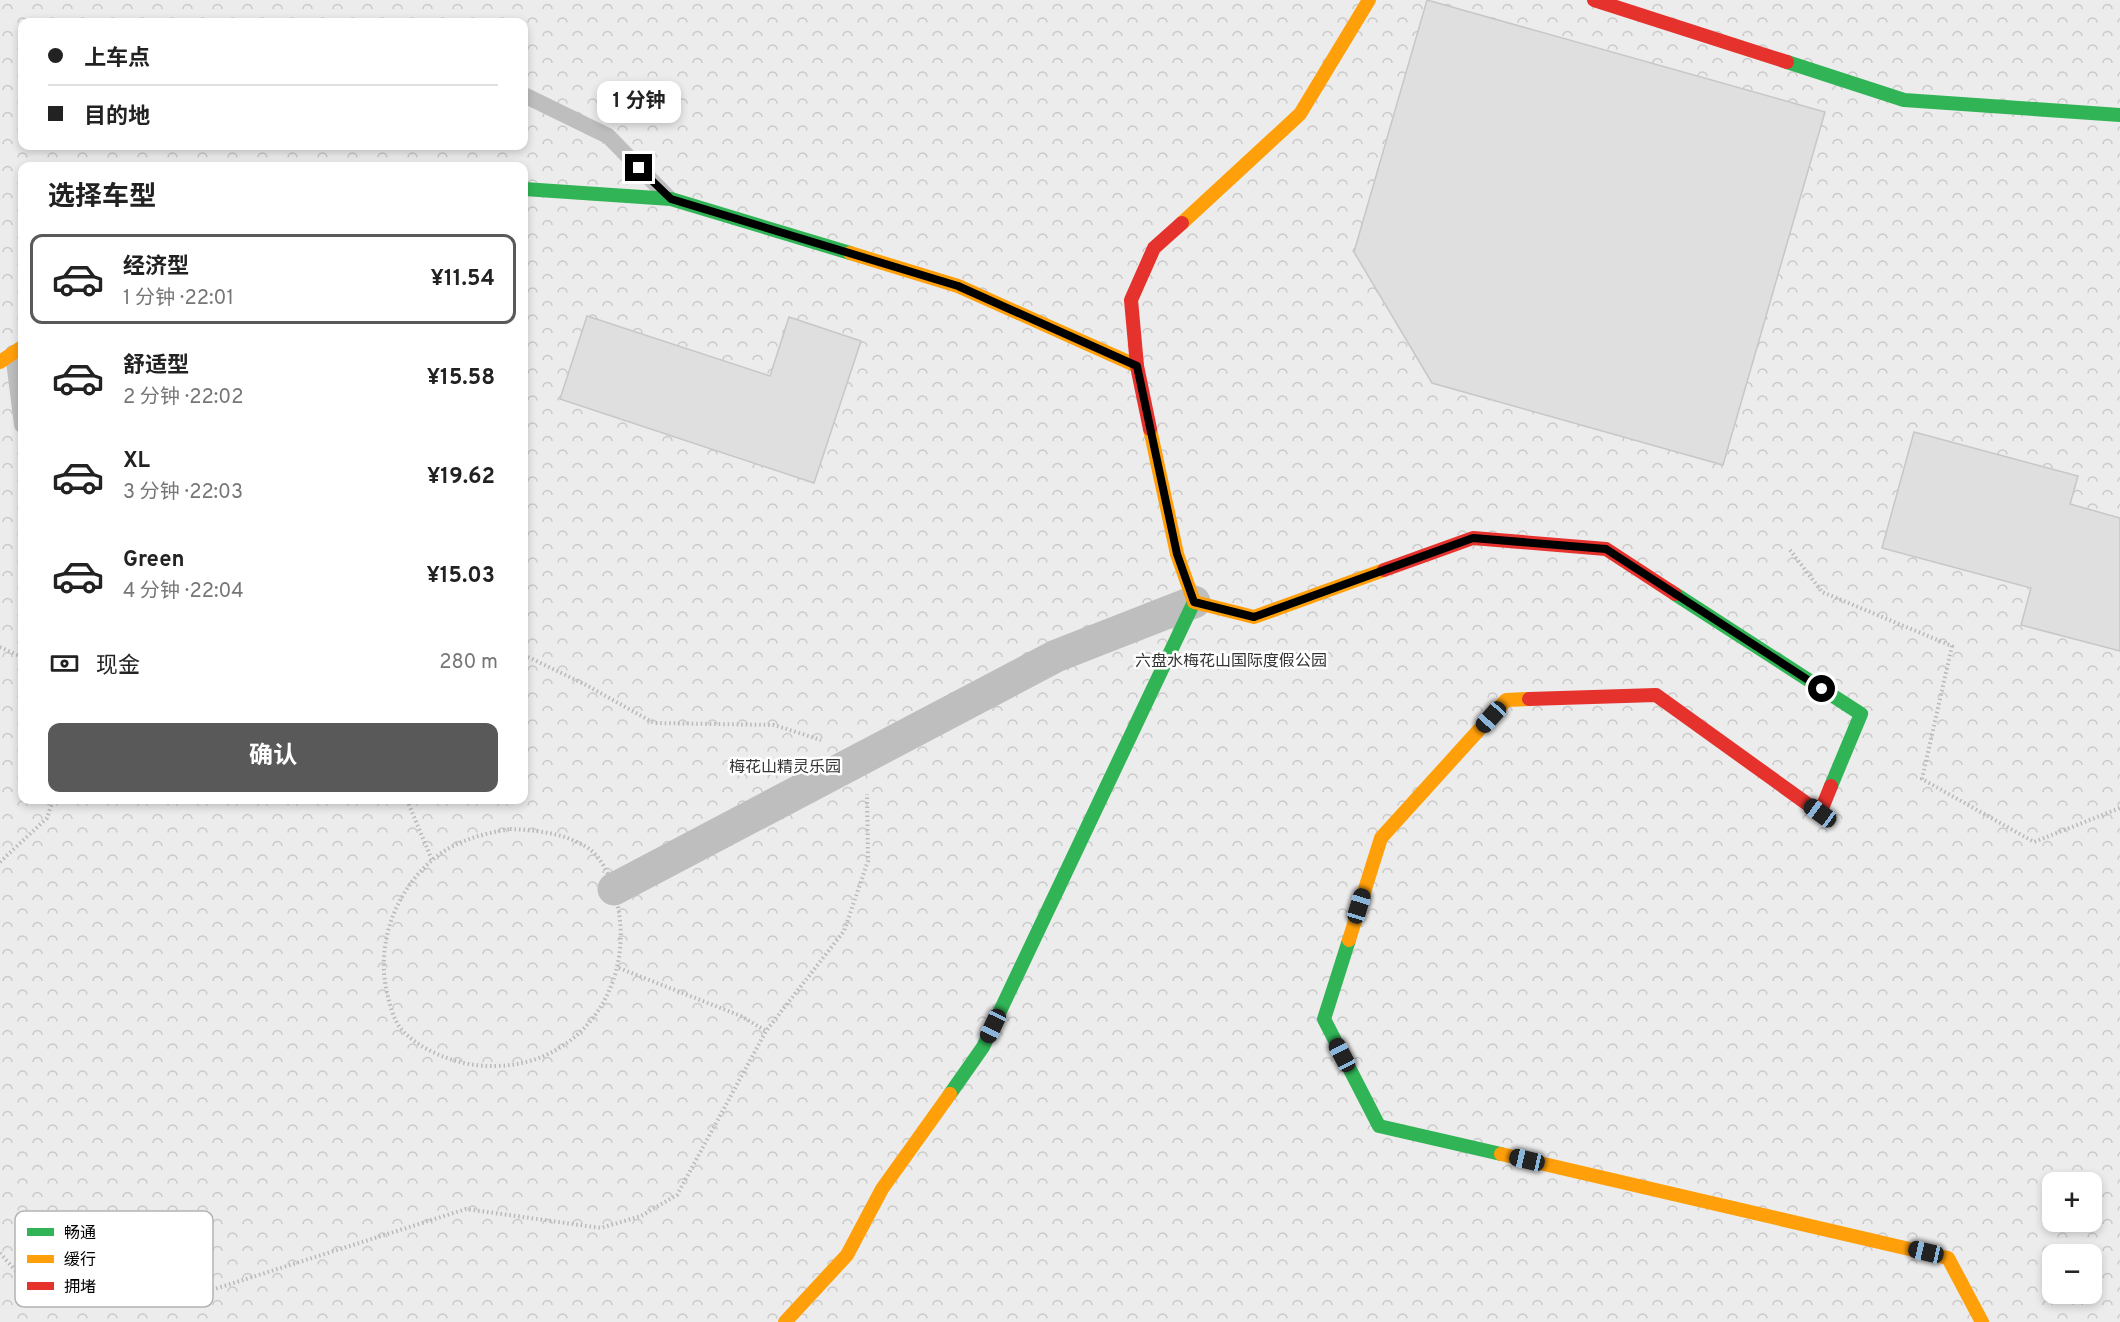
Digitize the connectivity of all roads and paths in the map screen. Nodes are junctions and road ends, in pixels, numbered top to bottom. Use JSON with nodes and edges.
{"nodes":[{"id":1,"x":1369,"y":0,"type":"edge"},
{"id":2,"x":1594,"y":0,"type":"edge"},
{"id":3,"x":528,"y":97,"type":"edge"},
{"id":4,"x":2120,"y":115,"type":"edge"},
{"id":5,"x":528,"y":189,"type":"edge"},
{"id":6,"x":671,"y":199,"type":"junction"},
{"id":7,"x":12,"y":354,"type":"edge"},
{"id":8,"x":1137,"y":366,"type":"junction"},
{"id":9,"x":18,"y":397,"type":"edge"},
{"id":10,"x":1790,"y":550,"type":"dead end"},
{"id":11,"x":1194,"y":602,"type":"junction"},
{"id":12,"x":0,"y":647,"type":"edge"},
{"id":13,"x":18,"y":655,"type":"edge"},
{"id":14,"x":528,"y":657,"type":"edge"},
{"id":15,"x":867,"y":754,"type":"junction"},
{"id":16,"x":52,"y":804,"type":"edge"},
{"id":17,"x":409,"y":804,"type":"edge"},
{"id":18,"x":2120,"y":808,"type":"edge"},
{"id":19,"x":432,"y":860,"type":"junction"},
{"id":20,"x":0,"y":862,"type":"edge"},
{"id":21,"x":614,"y":889,"type":"junction"},
{"id":22,"x":619,"y":968,"type":"junction"},
{"id":23,"x":766,"y":1031,"type":"junction"},
{"id":24,"x":0,"y":1253,"type":"edge"},
{"id":25,"x":15,"y":1270,"type":"edge"},
{"id":26,"x":213,"y":1290,"type":"edge"},
{"id":27,"x":785,"y":1322,"type":"edge"},
{"id":28,"x":1982,"y":1322,"type":"edge"}],
"edges":[{"from":1,"to":8,"type":"street"},
{"from":2,"to":4,"type":"street"},
{"from":3,"to":6,"type":"lane"},
{"from":5,"to":6,"type":"street"},
{"from":6,"to":8,"type":"street"},
{"from":7,"to":9,"type":"lane"},
{"from":8,"to":11,"type":"street"},
{"from":10,"to":18,"type":"path"},
{"from":11,"to":15,"type":"street"},
{"from":11,"to":27,"type":"street"},
{"from":11,"to":28,"type":"street"},
{"from":12,"to":13,"type":"path"},
{"from":14,"to":15,"type":"path"},
{"from":15,"to":21,"type":"street"},
{"from":15,"to":23,"type":"path"},
{"from":16,"to":20,"type":"path"},
{"from":17,"to":19,"type":"path"},
{"from":19,"to":21,"type":"path"},
{"from":19,"to":22,"type":"path"},
{"from":21,"to":22,"type":"path"},
{"from":22,"to":23,"type":"path"},
{"from":23,"to":26,"type":"path"},
{"from":24,"to":25,"type":"path"}]}
